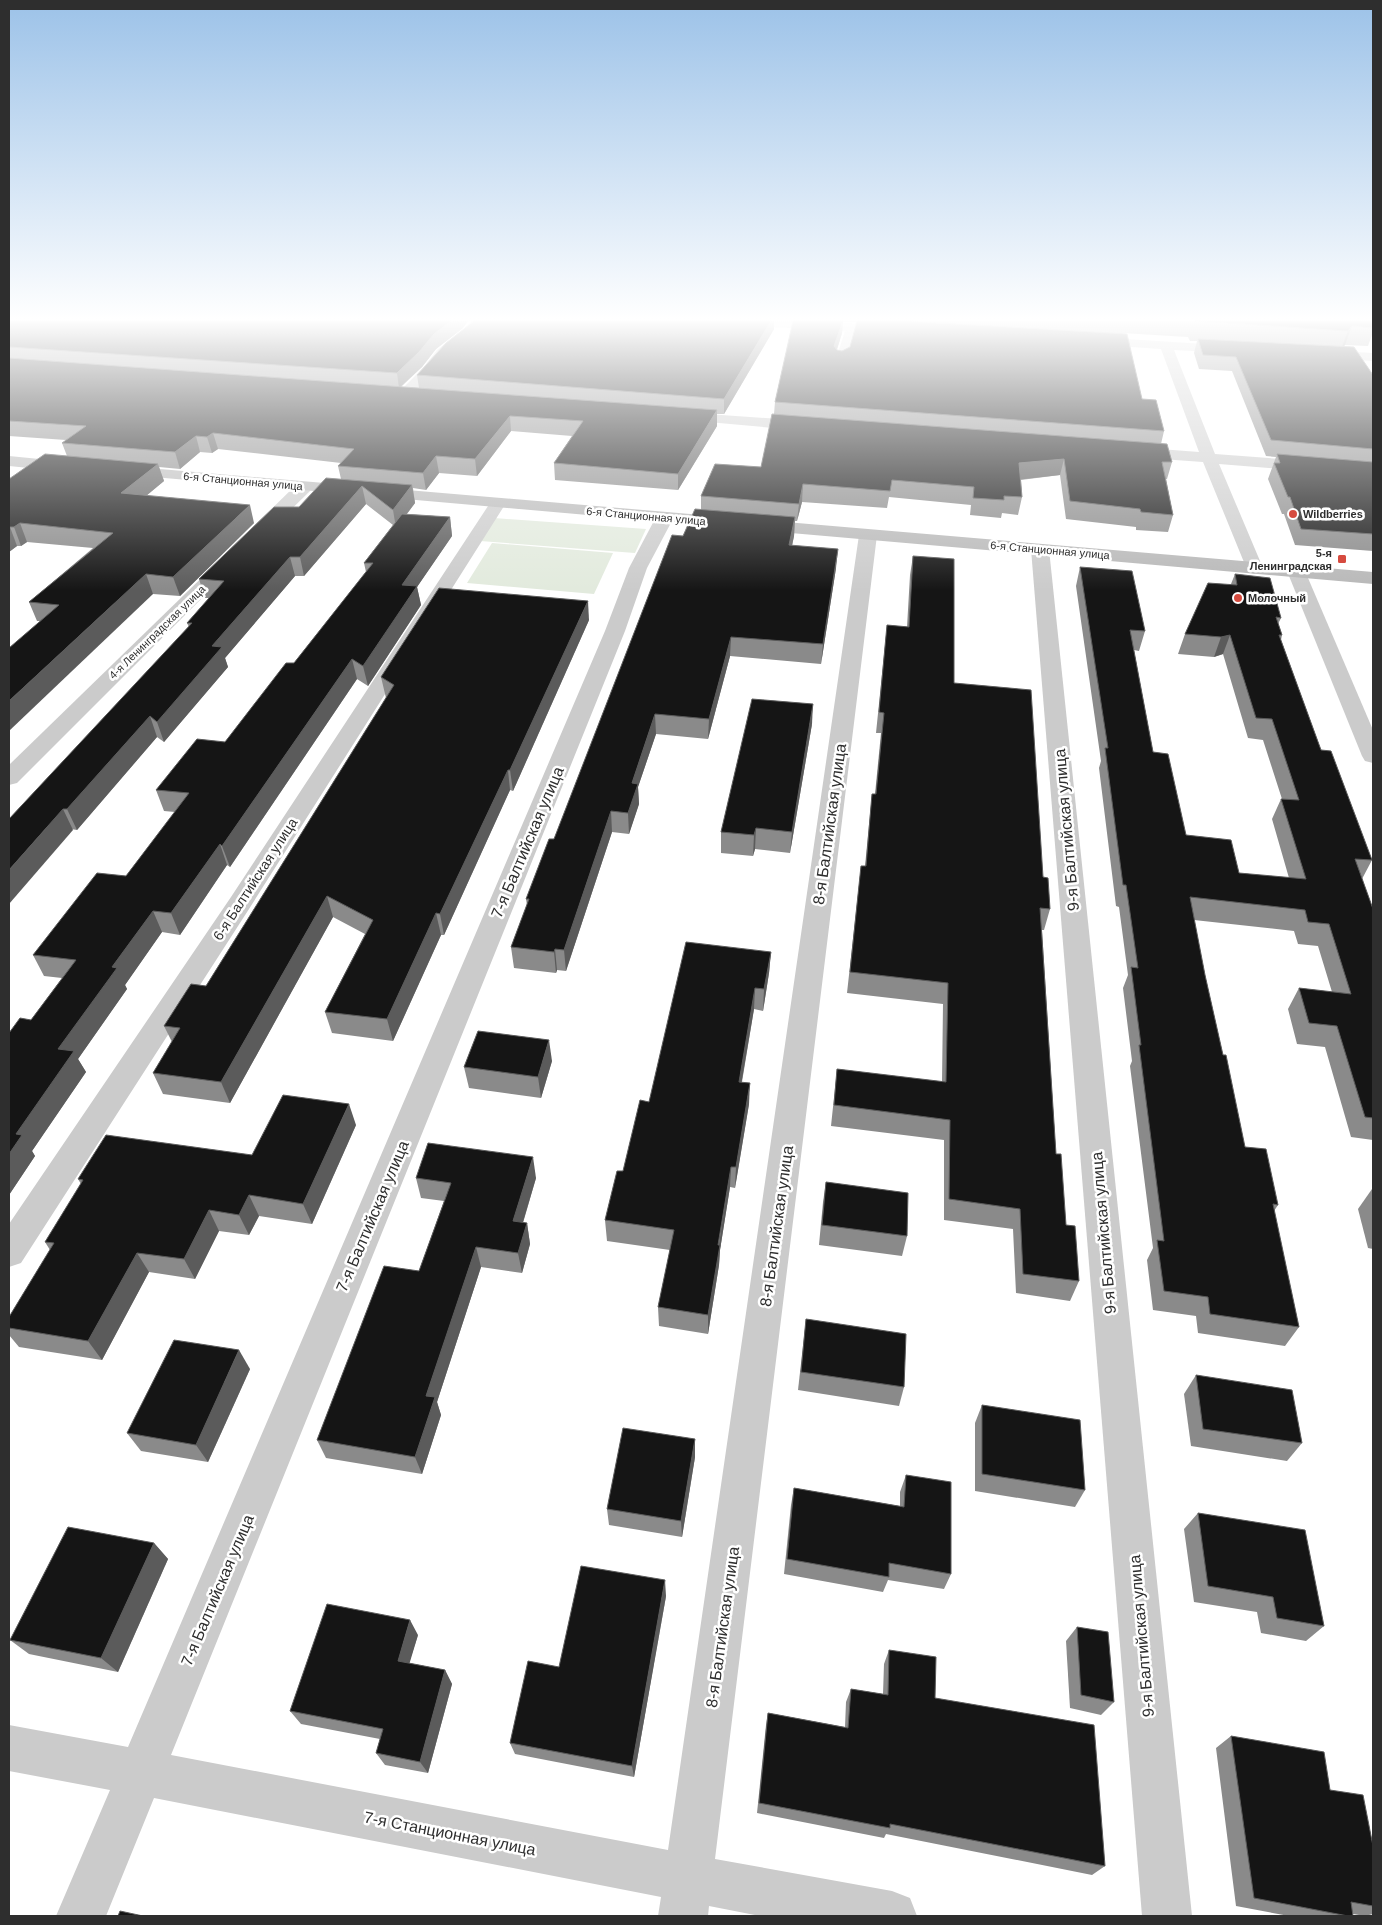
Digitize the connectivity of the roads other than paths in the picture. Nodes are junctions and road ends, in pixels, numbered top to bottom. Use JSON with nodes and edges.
{"nodes":[{"id":1,"x":1191,"y":411,"type":"edge"},
{"id":2,"x":662,"y":415,"type":"edge"},
{"id":3,"x":821,"y":427,"type":"edge"},
{"id":4,"x":1120,"y":451,"type":"edge"},
{"id":5,"x":1209,"y":458,"type":"junction"},
{"id":6,"x":9,"y":461,"type":"edge"},
{"id":7,"x":47,"y":465,"type":"junction"},
{"id":8,"x":86,"y":468,"type":"edge"},
{"id":9,"x":106,"y":470,"type":"edge"},
{"id":10,"x":1373,"y":471,"type":"edge"},
{"id":11,"x":28,"y":478,"type":"edge"},
{"id":12,"x":304,"y":486,"type":"junction"},
{"id":13,"x":498,"y":503,"type":"junction"},
{"id":14,"x":665,"y":517,"type":"junction"},
{"id":15,"x":868,"y":535,"type":"junction"},
{"id":16,"x":1040,"y":549,"type":"junction"},
{"id":17,"x":1254,"y":568,"type":"junction"},
{"id":18,"x":1296,"y":571,"type":"junction"},
{"id":19,"x":1373,"y":578,"type":"edge"},
{"id":20,"x":1373,"y":756,"type":"edge"},
{"id":21,"x":9,"y":778,"type":"edge"},
{"id":22,"x":9,"y":1252,"type":"edge"},
{"id":23,"x":9,"y":1748,"type":"edge"},
{"id":24,"x":141,"y":1772,"type":"junction"},
{"id":25,"x":686,"y":1898,"type":"edge"},
{"id":26,"x":81,"y":1916,"type":"edge"},
{"id":27,"x":892,"y":1916,"type":"edge"},
{"id":28,"x":1167,"y":1916,"type":"edge"}],
"edges":[{"from":1,"to":5,"type":"street"},
{"from":2,"to":3,"type":"street"},
{"from":4,"to":5,"type":"street"},
{"from":5,"to":10,"type":"street"},
{"from":5,"to":17,"type":"street"},
{"from":6,"to":7,"type":"main road"},
{"from":7,"to":8,"type":"main road"},
{"from":7,"to":11,"type":"street"},
{"from":9,"to":12,"type":"main road","name":"6-я Станционная улица"},
{"from":12,"to":13,"type":"main road","name":"6-я Станционная улица"},
{"from":12,"to":21,"type":"street","name":"4-я Ленинградская улица"},
{"from":13,"to":14,"type":"main road","name":"6-я Станционная улица"},
{"from":13,"to":22,"type":"street","name":"6-я Балтийская улица"},
{"from":14,"to":15,"type":"main road","name":"6-я Станционная улица"},
{"from":14,"to":24,"type":"street","name":"7-я Балтийская улица"},
{"from":15,"to":16,"type":"main road","name":"6-я Станционная улица"},
{"from":15,"to":25,"type":"street","name":"8-я Балтийская улица"},
{"from":16,"to":17,"type":"main road","name":"6-я Станционная улица"},
{"from":16,"to":28,"type":"street","name":"9-я Балтийская улица"},
{"from":17,"to":18,"type":"main road","name":"6-я Станционная улица"},
{"from":18,"to":19,"type":"main road","name":"6-я Станционная улица"},
{"from":18,"to":20,"type":"street"},
{"from":23,"to":24,"type":"street","name":"7-я Станционная улица"},
{"from":24,"to":25,"type":"street","name":"7-я Станционная улица"},
{"from":24,"to":26,"type":"street","name":"7-я Балтийская улица"},
{"from":25,"to":27,"type":"street","name":"7-я Станционная улица"}]}
